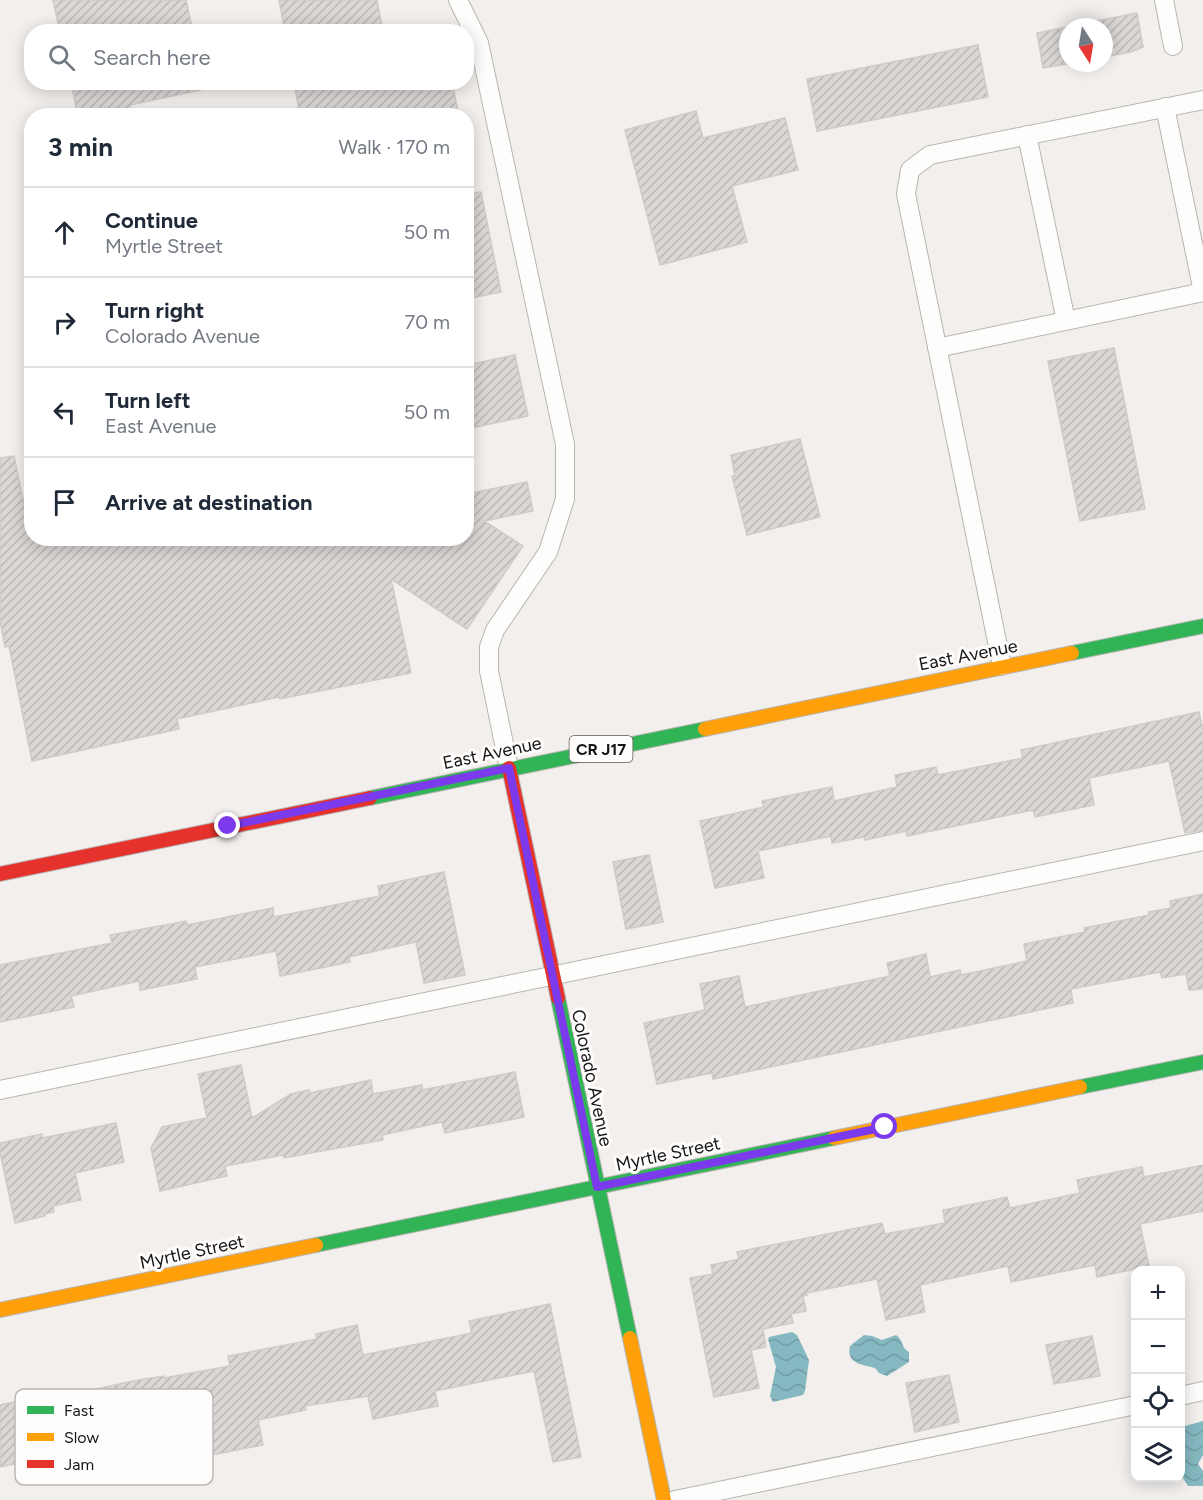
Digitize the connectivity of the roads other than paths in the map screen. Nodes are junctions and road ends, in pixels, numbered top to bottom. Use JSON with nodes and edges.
{"nodes":[{"id":1,"x":458,"y":0,"type":"edge"},
{"id":2,"x":1164,"y":0,"type":"edge"},
{"id":3,"x":470,"y":24,"type":"edge"},
{"id":4,"x":474,"y":32,"type":"edge"},
{"id":5,"x":1173,"y":46,"type":"dead end"},
{"id":6,"x":1203,"y":100,"type":"edge"},
{"id":7,"x":1165,"y":107,"type":"junction"},
{"id":8,"x":1027,"y":135,"type":"junction"},
{"id":9,"x":1203,"y":292,"type":"edge"},
{"id":10,"x":1066,"y":321,"type":"junction"},
{"id":11,"x":937,"y":348,"type":"junction"},
{"id":12,"x":1203,"y":626,"type":"edge"},
{"id":13,"x":1002,"y":666,"type":"junction"},
{"id":14,"x":509,"y":768,"type":"junction"},
{"id":15,"x":1203,"y":841,"type":"edge"},
{"id":16,"x":0,"y":873,"type":"edge"},
{"id":17,"x":552,"y":976,"type":"junction"},
{"id":18,"x":1203,"y":1062,"type":"edge"},
{"id":19,"x":0,"y":1090,"type":"edge"},
{"id":20,"x":597,"y":1187,"type":"junction"},
{"id":21,"x":0,"y":1310,"type":"edge"},
{"id":22,"x":1203,"y":1391,"type":"edge"},
{"id":23,"x":1185,"y":1394,"type":"edge"},
{"id":24,"x":1131,"y":1406,"type":"edge"},
{"id":25,"x":664,"y":1500,"type":"edge"},
{"id":26,"x":675,"y":1500,"type":"edge"}],
"edges":[{"from":1,"to":3,"type":"lane"},
{"from":2,"to":5,"type":"lane"},
{"from":4,"to":14,"type":"lane"},
{"from":6,"to":7,"type":"lane"},
{"from":7,"to":8,"type":"lane"},
{"from":7,"to":9,"type":"lane"},
{"from":8,"to":10,"type":"lane"},
{"from":8,"to":11,"type":"lane"},
{"from":9,"to":10,"type":"lane"},
{"from":10,"to":11,"type":"lane"},
{"from":11,"to":13,"type":"lane"},
{"from":12,"to":13,"type":"street","name":"East Avenue","number":"CR J17"},
{"from":13,"to":14,"type":"street","name":"East Avenue","number":"CR J17"},
{"from":14,"to":16,"type":"street","name":"East Avenue","number":"CR J17"},
{"from":14,"to":17,"type":"street","name":"Colorado Avenue"},
{"from":15,"to":17,"type":"lane"},
{"from":17,"to":19,"type":"lane"},
{"from":17,"to":20,"type":"street","name":"Colorado Avenue"},
{"from":18,"to":20,"type":"street","name":"Myrtle Street"},
{"from":20,"to":21,"type":"street","name":"Myrtle Street"},
{"from":20,"to":25,"type":"street","name":"Colorado Avenue"},
{"from":22,"to":23,"type":"lane"},
{"from":24,"to":26,"type":"lane"}]}
